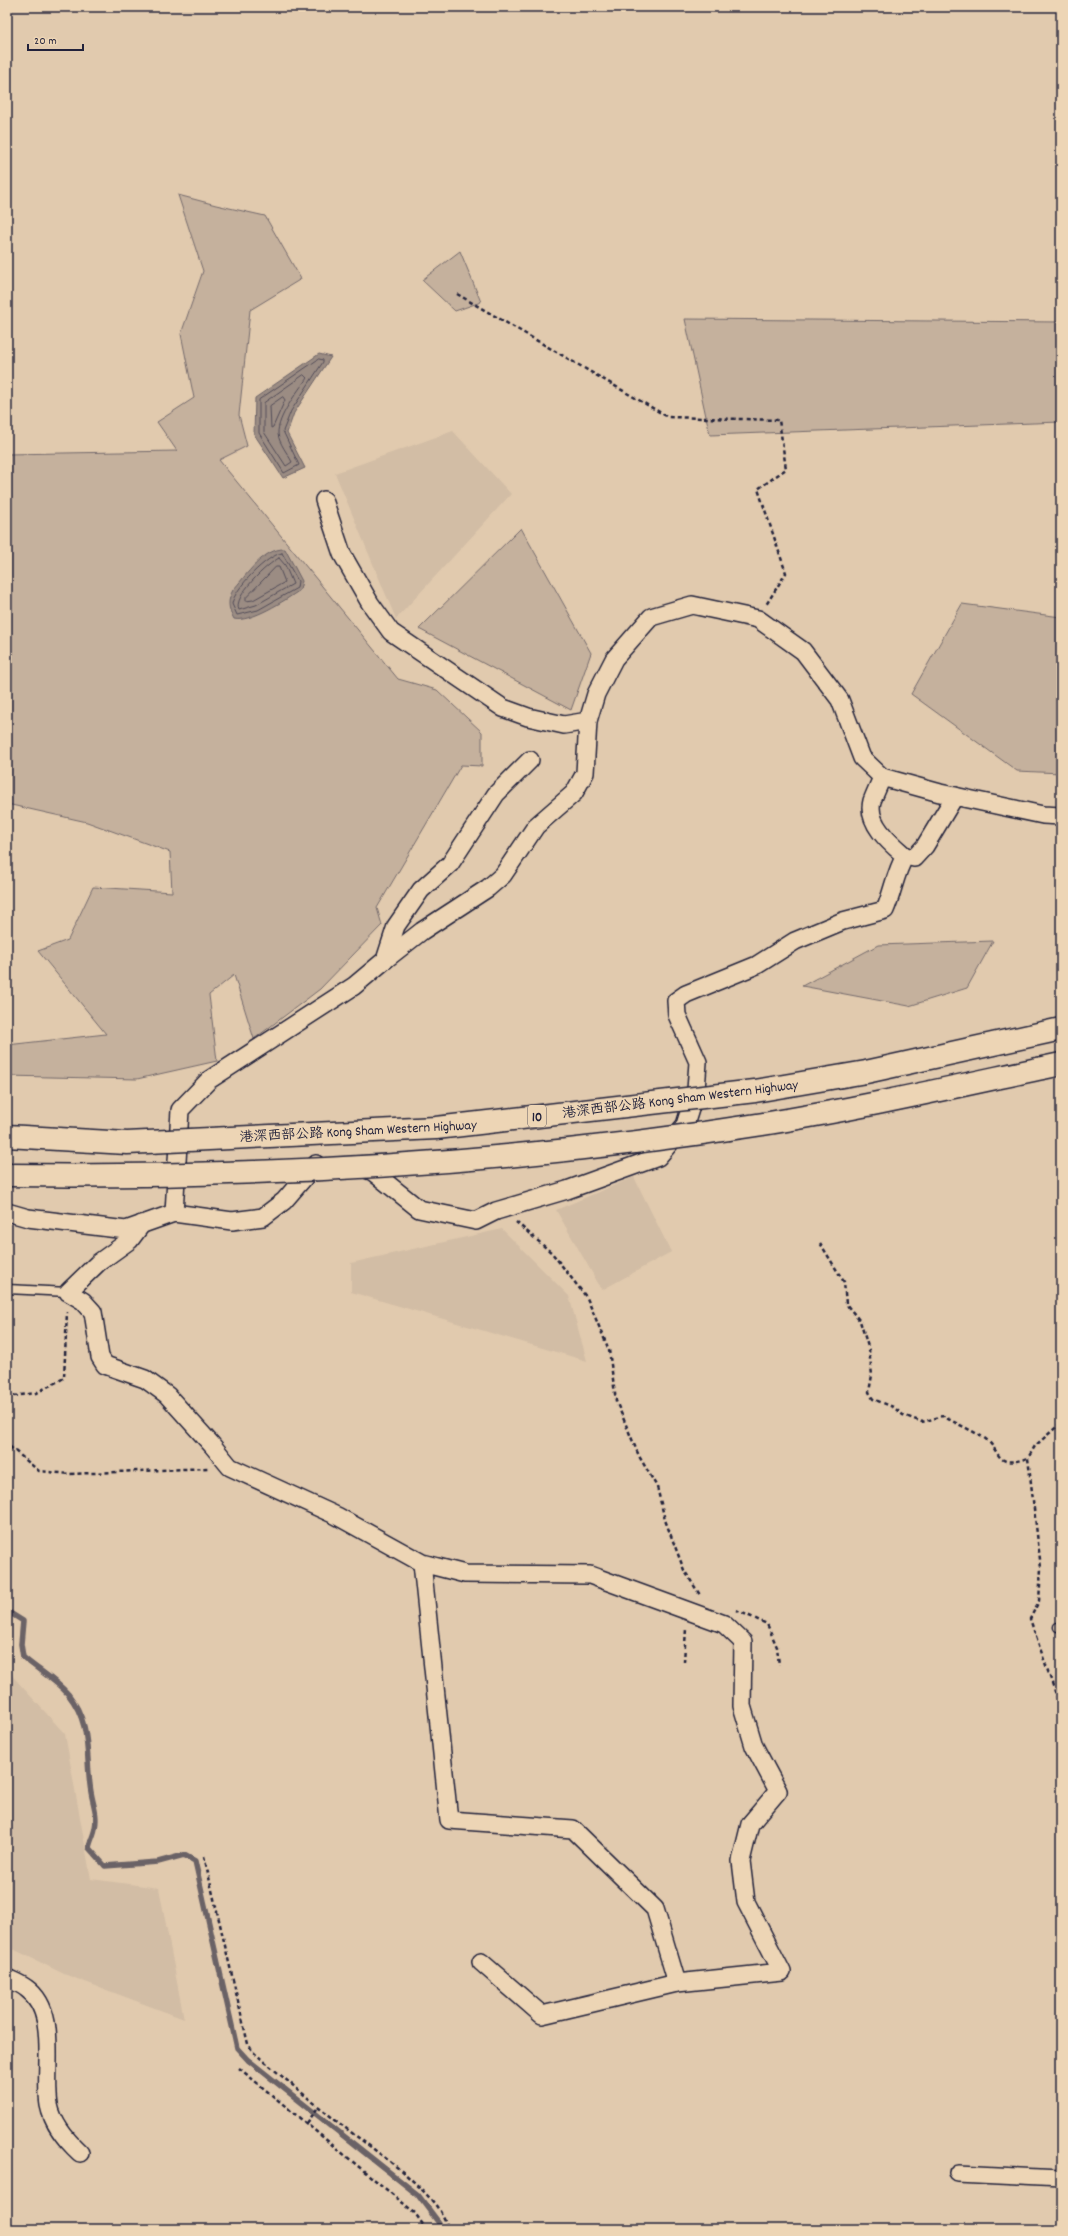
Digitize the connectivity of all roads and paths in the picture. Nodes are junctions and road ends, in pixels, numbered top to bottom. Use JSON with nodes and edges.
{"nodes":[{"id":1,"x":457,"y":294,"type":"dead end"},
{"id":2,"x":324,"y":500,"type":"dead end"},
{"id":3,"x":758,"y":619,"type":"junction"},
{"id":4,"x":588,"y":721,"type":"junction"},
{"id":5,"x":530,"y":760,"type":"dead end"},
{"id":6,"x":882,"y":777,"type":"junction"},
{"id":7,"x":955,"y":796,"type":"junction"},
{"id":8,"x":1061,"y":816,"type":"edge"},
{"id":9,"x":905,"y":856,"type":"junction"},
{"id":10,"x":386,"y":960,"type":"junction"},
{"id":11,"x":1061,"y":1029,"type":"edge"},
{"id":12,"x":1061,"y":1064,"type":"edge"},
{"id":13,"x":7,"y":1136,"type":"edge"},
{"id":14,"x":7,"y":1176,"type":"edge"},
{"id":15,"x":504,"y":1209,"type":"junction"},
{"id":16,"x":7,"y":1212,"type":"edge"},
{"id":17,"x":174,"y":1213,"type":"junction"},
{"id":18,"x":142,"y":1224,"type":"junction"},
{"id":19,"x":820,"y":1243,"type":"dead end"},
{"id":20,"x":7,"y":1290,"type":"edge"},
{"id":21,"x":68,"y":1292,"type":"junction"},
{"id":22,"x":7,"y":1397,"type":"edge"},
{"id":23,"x":1061,"y":1423,"type":"edge"},
{"id":24,"x":7,"y":1440,"type":"edge"},
{"id":25,"x":1028,"y":1458,"type":"junction"},
{"id":26,"x":230,"y":1467,"type":"junction"},
{"id":27,"x":422,"y":1563,"type":"junction"},
{"id":28,"x":704,"y":1597,"type":"dead end"},
{"id":29,"x":730,"y":1608,"type":"dead end"},
{"id":30,"x":778,"y":1665,"type":"dead end"},
{"id":31,"x":1061,"y":1709,"type":"edge"},
{"id":32,"x":204,"y":1856,"type":"dead end"},
{"id":33,"x":481,"y":1962,"type":"dead end"},
{"id":34,"x":7,"y":1978,"type":"edge"},
{"id":35,"x":677,"y":1982,"type":"junction"},
{"id":36,"x":239,"y":2068,"type":"dead end"},
{"id":37,"x":319,"y":2106,"type":"junction"},
{"id":38,"x":306,"y":2123,"type":"junction"},
{"id":39,"x":80,"y":2153,"type":"dead end"},
{"id":40,"x":958,"y":2174,"type":"dead end"},
{"id":41,"x":1061,"y":2179,"type":"edge"},
{"id":42,"x":426,"y":2229,"type":"edge"},
{"id":43,"x":448,"y":2229,"type":"edge"}],
"edges":[{"from":1,"to":3,"type":"path"},
{"from":2,"to":4,"type":"street"},
{"from":3,"to":4,"type":"street"},
{"from":3,"to":6,"type":"street"},
{"from":4,"to":10,"type":"street"},
{"from":5,"to":10,"type":"street"},
{"from":6,"to":7,"type":"street"},
{"from":6,"to":9,"type":"street"},
{"from":7,"to":8,"type":"street"},
{"from":7,"to":9,"type":"street"},
{"from":9,"to":15,"type":"street"},
{"from":10,"to":17,"type":"street"},
{"from":11,"to":13,"type":"highway","name":"港深西部公路 Kong Sham Western Highway","number":"10","bridge":true},
{"from":12,"to":14,"type":"highway","bridge":true},
{"from":15,"to":17,"type":"street"},
{"from":15,"to":28,"type":"path"},
{"from":16,"to":18,"type":"street"},
{"from":17,"to":18,"type":"street"},
{"from":18,"to":21,"type":"street"},
{"from":19,"to":25,"type":"path"},
{"from":20,"to":21,"type":"lane"},
{"from":21,"to":22,"type":"path"},
{"from":21,"to":26,"type":"street"},
{"from":23,"to":25,"type":"path"},
{"from":24,"to":26,"type":"path"},
{"from":25,"to":31,"type":"path"},
{"from":26,"to":27,"type":"street"},
{"from":27,"to":35,"type":"street"},
{"from":27,"to":35,"type":"street"},
{"from":29,"to":30,"type":"path"},
{"from":32,"to":37,"type":"path"},
{"from":33,"to":35,"type":"street"},
{"from":34,"to":39,"type":"street"},
{"from":36,"to":38,"type":"path"},
{"from":37,"to":38,"type":"path"},
{"from":37,"to":43,"type":"path"},
{"from":38,"to":42,"type":"path"},
{"from":40,"to":41,"type":"street"}]}
